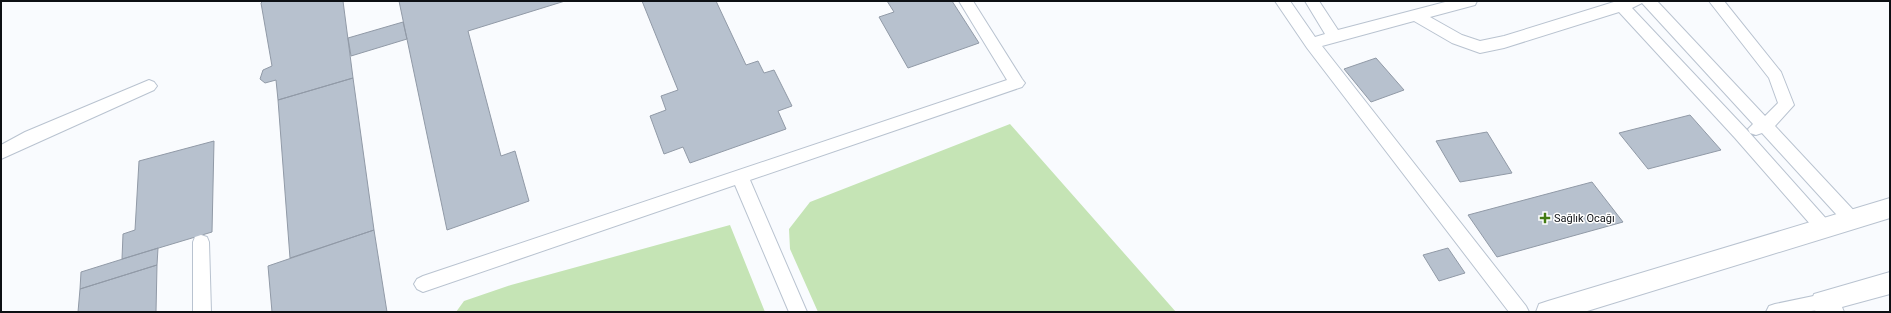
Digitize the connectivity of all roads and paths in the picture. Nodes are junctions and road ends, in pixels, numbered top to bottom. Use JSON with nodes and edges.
{"nodes":[{"id":1,"x":966,"y":1,"type":"edge"},
{"id":2,"x":1282,"y":1,"type":"edge"},
{"id":3,"x":1312,"y":1,"type":"edge"},
{"id":4,"x":1470,"y":1,"type":"edge"},
{"id":5,"x":1636,"y":1,"type":"edge"},
{"id":6,"x":1648,"y":1,"type":"edge"},
{"id":7,"x":1716,"y":1,"type":"edge"},
{"id":8,"x":1621,"y":5,"type":"junction"},
{"id":9,"x":1416,"y":15,"type":"junction"},
{"id":10,"x":1334,"y":36,"type":"junction"},
{"id":11,"x":1312,"y":44,"type":"junction"},
{"id":12,"x":149,"y":86,"type":"dead end"},
{"id":13,"x":1765,"y":126,"type":"junction"},
{"id":14,"x":1741,"y":134,"type":"junction"},
{"id":15,"x":1,"y":152,"type":"edge"},
{"id":16,"x":740,"y":177,"type":"junction"},
{"id":17,"x":1890,"y":208,"type":"edge"},
{"id":18,"x":1852,"y":220,"type":"junction"},
{"id":19,"x":1824,"y":228,"type":"junction"},
{"id":20,"x":201,"y":242,"type":"dead end"},
{"id":21,"x":1890,"y":283,"type":"edge"},
{"id":22,"x":423,"y":284,"type":"dead end"},
{"id":23,"x":1828,"y":307,"type":"edge"},
{"id":24,"x":202,"y":312,"type":"edge"},
{"id":25,"x":798,"y":312,"type":"edge"},
{"id":26,"x":1520,"y":312,"type":"edge"},
{"id":27,"x":1548,"y":312,"type":"edge"},
{"id":28,"x":1775,"y":312,"type":"edge"}],
"edges":[{"from":1,"to":16,"type":"lane"},
{"from":2,"to":11,"type":"lane"},
{"from":3,"to":10,"type":"lane"},
{"from":4,"to":9,"type":"lane"},
{"from":5,"to":8,"type":"lane"},
{"from":6,"to":13,"type":"lane"},
{"from":7,"to":13,"type":"lane"},
{"from":8,"to":9,"type":"lane"},
{"from":8,"to":14,"type":"lane"},
{"from":9,"to":10,"type":"lane"},
{"from":10,"to":11,"type":"lane"},
{"from":11,"to":26,"type":"lane"},
{"from":12,"to":15,"type":"lane"},
{"from":13,"to":14,"type":"lane"},
{"from":13,"to":18,"type":"lane"},
{"from":14,"to":19,"type":"lane"},
{"from":16,"to":22,"type":"lane"},
{"from":16,"to":25,"type":"lane"},
{"from":17,"to":18,"type":"street"},
{"from":18,"to":19,"type":"street"},
{"from":19,"to":27,"type":"street"},
{"from":20,"to":24,"type":"lane"},
{"from":21,"to":23,"type":"street"},
{"from":23,"to":28,"type":"lane"}]}
